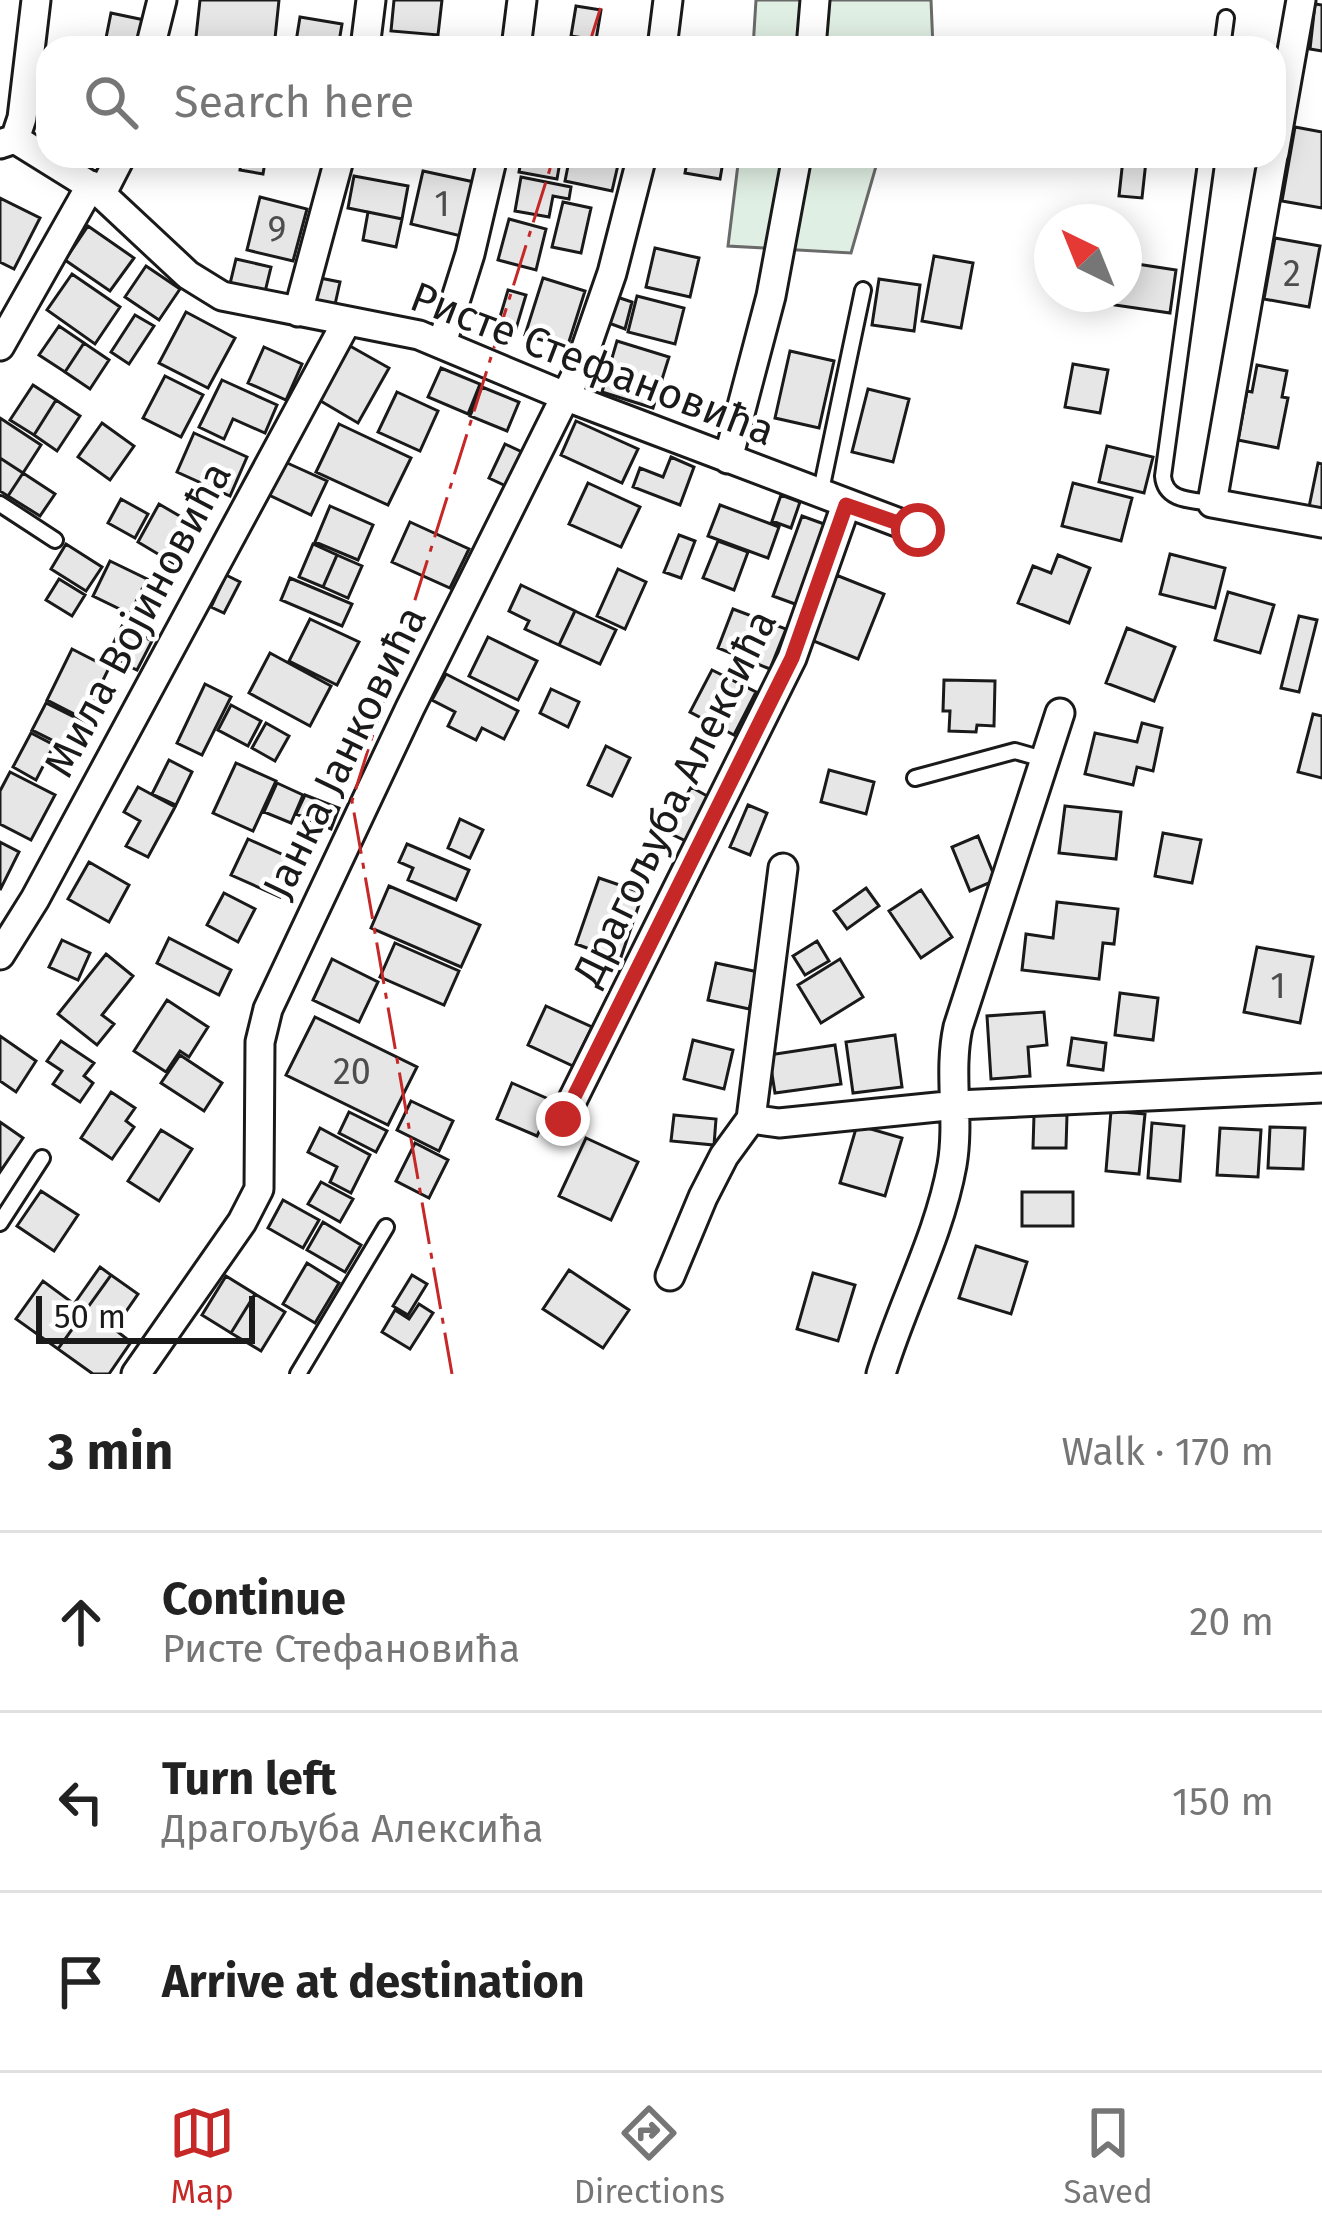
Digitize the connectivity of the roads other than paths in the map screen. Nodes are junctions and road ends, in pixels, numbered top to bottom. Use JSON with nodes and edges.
{"nodes":[{"id":1,"x":36,"y":0,"type":"edge"},
{"id":2,"x":161,"y":0,"type":"edge"},
{"id":3,"x":371,"y":0,"type":"edge"},
{"id":4,"x":522,"y":0,"type":"edge"},
{"id":5,"x":668,"y":0,"type":"edge"},
{"id":6,"x":815,"y":0,"type":"edge"},
{"id":7,"x":1301,"y":0,"type":"edge"},
{"id":8,"x":1226,"y":18,"type":"dead end"},
{"id":9,"x":153,"y":36,"type":"edge"},
{"id":10,"x":366,"y":36,"type":"edge"},
{"id":11,"x":518,"y":36,"type":"edge"},
{"id":12,"x":664,"y":36,"type":"edge"},
{"id":13,"x":812,"y":36,"type":"edge"},
{"id":14,"x":1224,"y":36,"type":"edge"},
{"id":15,"x":1286,"y":86,"type":"edge"},
{"id":16,"x":7,"y":142,"type":"edge"},
{"id":17,"x":36,"y":157,"type":"edge"},
{"id":18,"x":56,"y":168,"type":"edge"},
{"id":19,"x":112,"y":168,"type":"edge"},
{"id":20,"x":337,"y":168,"type":"edge"},
{"id":21,"x":490,"y":168,"type":"edge"},
{"id":22,"x":639,"y":168,"type":"edge"},
{"id":23,"x":794,"y":168,"type":"edge"},
{"id":24,"x":1205,"y":168,"type":"edge"},
{"id":25,"x":1272,"y":168,"type":"edge"},
{"id":26,"x":96,"y":189,"type":"junction"},
{"id":27,"x":863,"y":290,"type":"dead end"},
{"id":28,"x":298,"y":312,"type":"junction"},
{"id":29,"x":347,"y":321,"type":"junction"},
{"id":30,"x":442,"y":343,"type":"junction"},
{"id":31,"x":0,"y":346,"type":"edge"},
{"id":32,"x":567,"y":397,"type":"junction"},
{"id":33,"x":728,"y":459,"type":"junction"},
{"id":34,"x":833,"y":500,"type":"junction"},
{"id":35,"x":1212,"y":503,"type":"junction"},
{"id":36,"x":0,"y":505,"type":"edge"},
{"id":37,"x":1322,"y":523,"type":"edge"},
{"id":38,"x":918,"y":530,"type":"dead end"},
{"id":39,"x":56,"y":540,"type":"dead end"},
{"id":40,"x":1060,"y":713,"type":"dead end"},
{"id":41,"x":1043,"y":759,"type":"junction"},
{"id":42,"x":915,"y":778,"type":"dead end"},
{"id":43,"x":783,"y":868,"type":"dead end"},
{"id":44,"x":0,"y":955,"type":"edge"},
{"id":45,"x":1322,"y":1088,"type":"edge"},
{"id":46,"x":957,"y":1105,"type":"junction"},
{"id":47,"x":563,"y":1119,"type":"dead end"},
{"id":48,"x":751,"y":1119,"type":"junction"},
{"id":49,"x":43,"y":1159,"type":"dead end"},
{"id":50,"x":0,"y":1222,"type":"edge"},
{"id":51,"x":386,"y":1227,"type":"dead end"},
{"id":52,"x":670,"y":1276,"type":"dead end"},
{"id":53,"x":136,"y":1374,"type":"edge"},
{"id":54,"x":298,"y":1374,"type":"edge"},
{"id":55,"x":880,"y":1374,"type":"edge"}],
"edges":[{"from":1,"to":16,"type":"street"},
{"from":2,"to":9,"type":"street"},
{"from":3,"to":10,"type":"street"},
{"from":4,"to":11,"type":"street"},
{"from":5,"to":12,"type":"street"},
{"from":6,"to":13,"type":"street"},
{"from":7,"to":15,"type":"street"},
{"from":8,"to":14,"type":"lane"},
{"from":16,"to":17,"type":"street","name":"Ристе Стефановића"},
{"from":18,"to":26,"type":"street","name":"Ристе Стефановића"},
{"from":19,"to":26,"type":"street"},
{"from":20,"to":28,"type":"street"},
{"from":21,"to":30,"type":"street"},
{"from":22,"to":32,"type":"street","name":"Јанка Јанковића"},
{"from":23,"to":33,"type":"street"},
{"from":24,"to":35,"type":"lane"},
{"from":25,"to":35,"type":"street"},
{"from":26,"to":28,"type":"street","name":"Ристе Стефановића"},
{"from":26,"to":31,"type":"street"},
{"from":27,"to":34,"type":"lane"},
{"from":28,"to":29,"type":"street","name":"Ристе Стефановића"},
{"from":29,"to":30,"type":"street","name":"Ристе Стефановића"},
{"from":29,"to":44,"type":"street","name":"Мила Војиновића"},
{"from":30,"to":32,"type":"street","name":"Ристе Стефановића"},
{"from":32,"to":33,"type":"street","name":"Ристе Стефановића"},
{"from":32,"to":53,"type":"street","name":"Јанка Јанковића"},
{"from":33,"to":34,"type":"street","name":"Ристе Стефановића"},
{"from":34,"to":38,"type":"street","name":"Ристе Стефановића"},
{"from":34,"to":47,"type":"street","name":"Драгољуба Алексића"},
{"from":35,"to":37,"type":"street"},
{"from":36,"to":39,"type":"lane"},
{"from":40,"to":41,"type":"street"},
{"from":41,"to":42,"type":"lane"},
{"from":41,"to":46,"type":"street"},
{"from":43,"to":48,"type":"street"},
{"from":45,"to":46,"type":"street"},
{"from":46,"to":48,"type":"street"},
{"from":46,"to":55,"type":"street"},
{"from":48,"to":52,"type":"street"},
{"from":49,"to":50,"type":"lane"},
{"from":51,"to":54,"type":"lane"}]}
